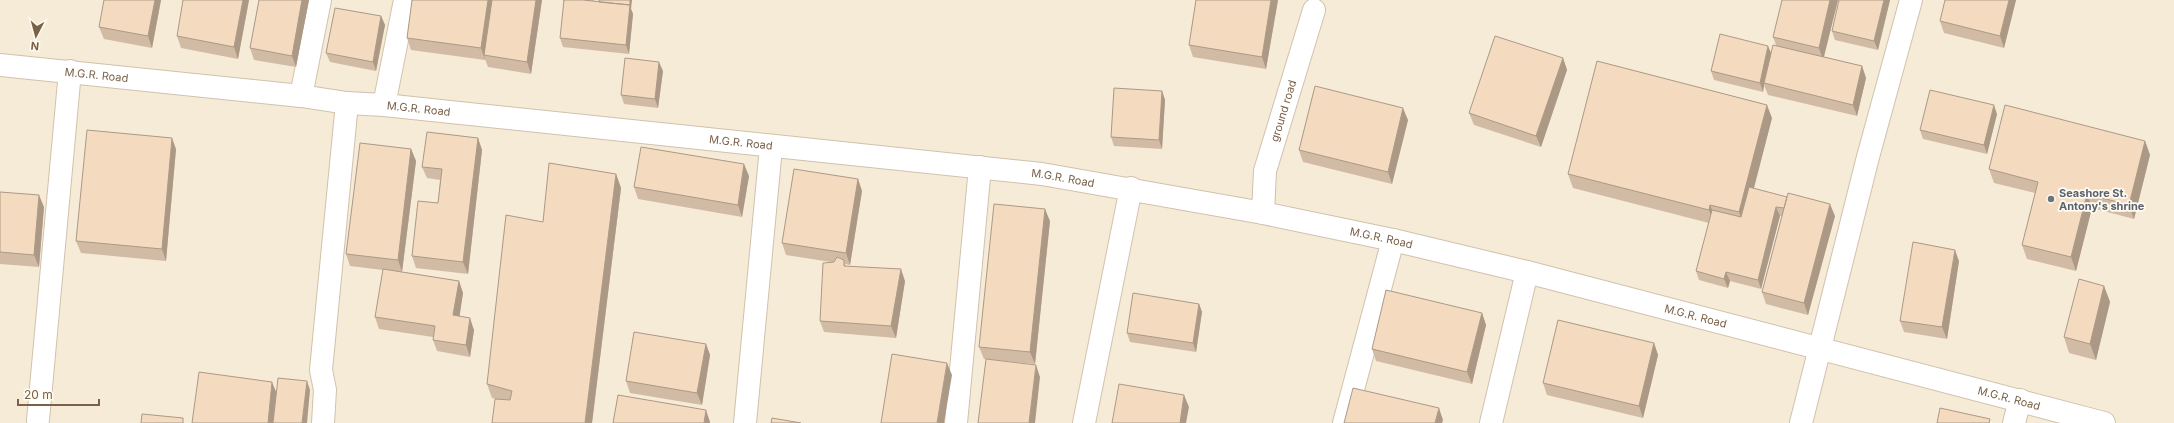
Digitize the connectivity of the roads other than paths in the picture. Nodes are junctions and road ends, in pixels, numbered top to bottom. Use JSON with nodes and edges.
{"nodes":[{"id":1,"x":320,"y":0,"type":"edge"},
{"id":2,"x":405,"y":0,"type":"edge"},
{"id":3,"x":1911,"y":0,"type":"edge"},
{"id":4,"x":1314,"y":10,"type":"dead end"},
{"id":5,"x":0,"y":65,"type":"edge"},
{"id":6,"x":70,"y":71,"type":"junction"},
{"id":7,"x":300,"y":96,"type":"junction"},
{"id":8,"x":347,"y":103,"type":"junction"},
{"id":9,"x":384,"y":105,"type":"junction"},
{"id":10,"x":771,"y":147,"type":"junction"},
{"id":11,"x":980,"y":167,"type":"junction"},
{"id":12,"x":1131,"y":188,"type":"junction"},
{"id":13,"x":1263,"y":213,"type":"junction"},
{"id":14,"x":1393,"y":240,"type":"junction"},
{"id":15,"x":1527,"y":272,"type":"junction"},
{"id":16,"x":1819,"y":350,"type":"junction"},
{"id":17,"x":2020,"y":400,"type":"junction"},
{"id":18,"x":38,"y":420,"type":"dead end"},
{"id":19,"x":323,"y":423,"type":"edge"},
{"id":20,"x":745,"y":423,"type":"edge"},
{"id":21,"x":956,"y":423,"type":"edge"},
{"id":22,"x":1084,"y":423,"type":"edge"},
{"id":23,"x":1344,"y":423,"type":"edge"},
{"id":24,"x":1492,"y":423,"type":"edge"},
{"id":25,"x":1800,"y":423,"type":"edge"},
{"id":26,"x":2014,"y":423,"type":"edge"},
{"id":27,"x":2104,"y":423,"type":"edge"}],
"edges":[{"from":1,"to":7,"type":"street"},
{"from":2,"to":9,"type":"street"},
{"from":3,"to":16,"type":"street"},
{"from":4,"to":13,"type":"street","name":"ground road"},
{"from":5,"to":6,"type":"street","name":"M.G.R. Road"},
{"from":6,"to":7,"type":"street","name":"M.G.R. Road"},
{"from":6,"to":18,"type":"street"},
{"from":7,"to":8,"type":"street","name":"M.G.R. Road"},
{"from":8,"to":9,"type":"street","name":"M.G.R. Road"},
{"from":8,"to":19,"type":"street"},
{"from":9,"to":10,"type":"street","name":"M.G.R. Road"},
{"from":10,"to":11,"type":"street","name":"M.G.R. Road"},
{"from":10,"to":20,"type":"street"},
{"from":11,"to":12,"type":"street","name":"M.G.R. Road"},
{"from":11,"to":21,"type":"street"},
{"from":12,"to":13,"type":"street","name":"M.G.R. Road"},
{"from":12,"to":22,"type":"street"},
{"from":13,"to":14,"type":"street","name":"M.G.R. Road"},
{"from":14,"to":15,"type":"street","name":"M.G.R. Road"},
{"from":14,"to":23,"type":"street"},
{"from":15,"to":16,"type":"street","name":"M.G.R. Road"},
{"from":15,"to":24,"type":"street"},
{"from":16,"to":17,"type":"street","name":"M.G.R. Road"},
{"from":16,"to":25,"type":"street"},
{"from":17,"to":26,"type":"street"},
{"from":17,"to":27,"type":"street","name":"M.G.R. Road"}]}
